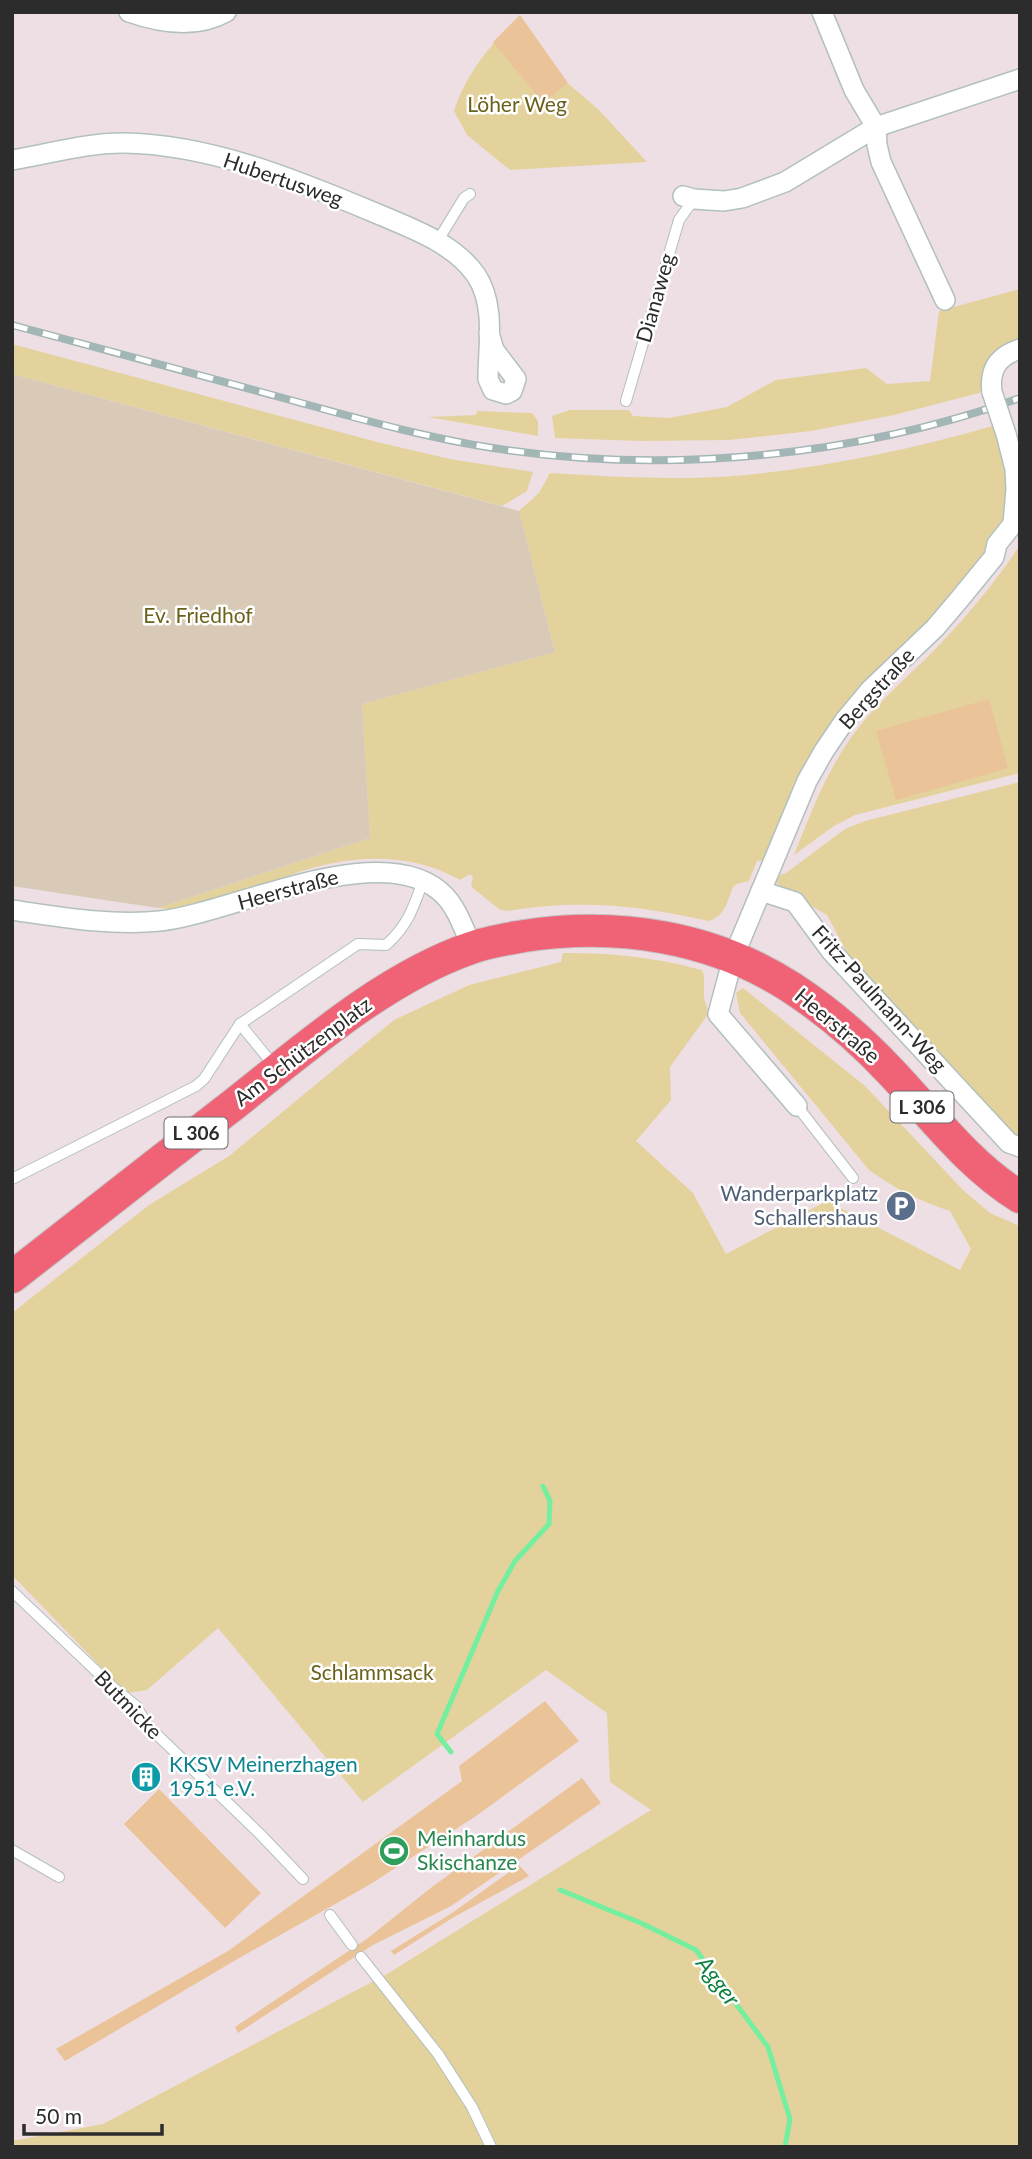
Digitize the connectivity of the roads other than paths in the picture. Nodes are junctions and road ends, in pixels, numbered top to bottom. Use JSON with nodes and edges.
{"nodes":[{"id":1,"x":129,"y":12,"type":"edge"},
{"id":2,"x":226,"y":12,"type":"edge"},
{"id":3,"x":822,"y":12,"type":"edge"},
{"id":4,"x":1020,"y":79,"type":"edge"},
{"id":5,"x":876,"y":127,"type":"junction"},
{"id":6,"x":12,"y":160,"type":"edge"},
{"id":7,"x":470,"y":194,"type":"dead end"},
{"id":8,"x":688,"y":197,"type":"joint"},
{"id":9,"x":437,"y":242,"type":"junction"},
{"id":10,"x":944,"y":300,"type":"dead end"},
{"id":11,"x":489,"y":333,"type":"dead end"},
{"id":12,"x":1020,"y":349,"type":"edge"},
{"id":13,"x":626,"y":401,"type":"dead end"},
{"id":14,"x":423,"y":881,"type":"junction"},
{"id":15,"x":761,"y":891,"type":"junction"},
{"id":16,"x":12,"y":910,"type":"edge"},
{"id":17,"x":472,"y":947,"type":"junction"},
{"id":18,"x":733,"y":958,"type":"junction"},
{"id":19,"x":240,"y":1024,"type":"junction"},
{"id":20,"x":277,"y":1070,"type":"junction"},
{"id":21,"x":797,"y":1106,"type":"joint"},
{"id":22,"x":1020,"y":1147,"type":"edge"},
{"id":23,"x":853,"y":1178,"type":"dead end"},
{"id":24,"x":12,"y":1179,"type":"edge"},
{"id":25,"x":1020,"y":1197,"type":"edge"},
{"id":26,"x":12,"y":1276,"type":"edge"},
{"id":27,"x":12,"y":1591,"type":"edge"},
{"id":28,"x":12,"y":1850,"type":"edge"},
{"id":29,"x":59,"y":1877,"type":"dead end"},
{"id":30,"x":303,"y":1879,"type":"dead end"},
{"id":31,"x":330,"y":1915,"type":"dead end"},
{"id":32,"x":352,"y":1945,"type":"dead end"},
{"id":33,"x":361,"y":1957,"type":"dead end"},
{"id":34,"x":491,"y":2147,"type":"edge"}],
"edges":[{"from":1,"to":2,"type":"street"},
{"from":3,"to":5,"type":"street"},
{"from":4,"to":5,"type":"street"},
{"from":5,"to":8,"type":"street"},
{"from":5,"to":10,"type":"street"},
{"from":6,"to":9,"type":"street","name":"Hubertusweg"},
{"from":7,"to":9,"type":"lane"},
{"from":8,"to":13,"type":"lane","name":"Dianaweg"},
{"from":9,"to":11,"type":"street","name":"Hubertusweg"},
{"from":12,"to":15,"type":"street","name":"Bergstraße","bridge":true},
{"from":14,"to":16,"type":"street","name":"Heerstraße"},
{"from":14,"to":17,"type":"street","name":"Heerstraße"},
{"from":14,"to":19,"type":"lane"},
{"from":15,"to":18,"type":"street","name":"Bergstraße"},
{"from":15,"to":22,"type":"street","name":"Fritz-Paulmann-Weg"},
{"from":17,"to":18,"type":"main road","name":"Heerstraße","number":"L 306"},
{"from":17,"to":20,"type":"main road","name":"Am Schützenplatz","number":"L 306"},
{"from":18,"to":21,"type":"street"},
{"from":18,"to":25,"type":"main road","name":"Heerstraße","number":"L 306"},
{"from":19,"to":20,"type":"lane"},
{"from":19,"to":24,"type":"lane"},
{"from":20,"to":26,"type":"main road","name":"Am Schützenplatz","number":"L 306"},
{"from":21,"to":23,"type":"lane"},
{"from":27,"to":30,"type":"lane","name":"Butmicke"},
{"from":28,"to":29,"type":"lane"},
{"from":31,"to":32,"type":"lane"},
{"from":33,"to":34,"type":"lane"}]}
